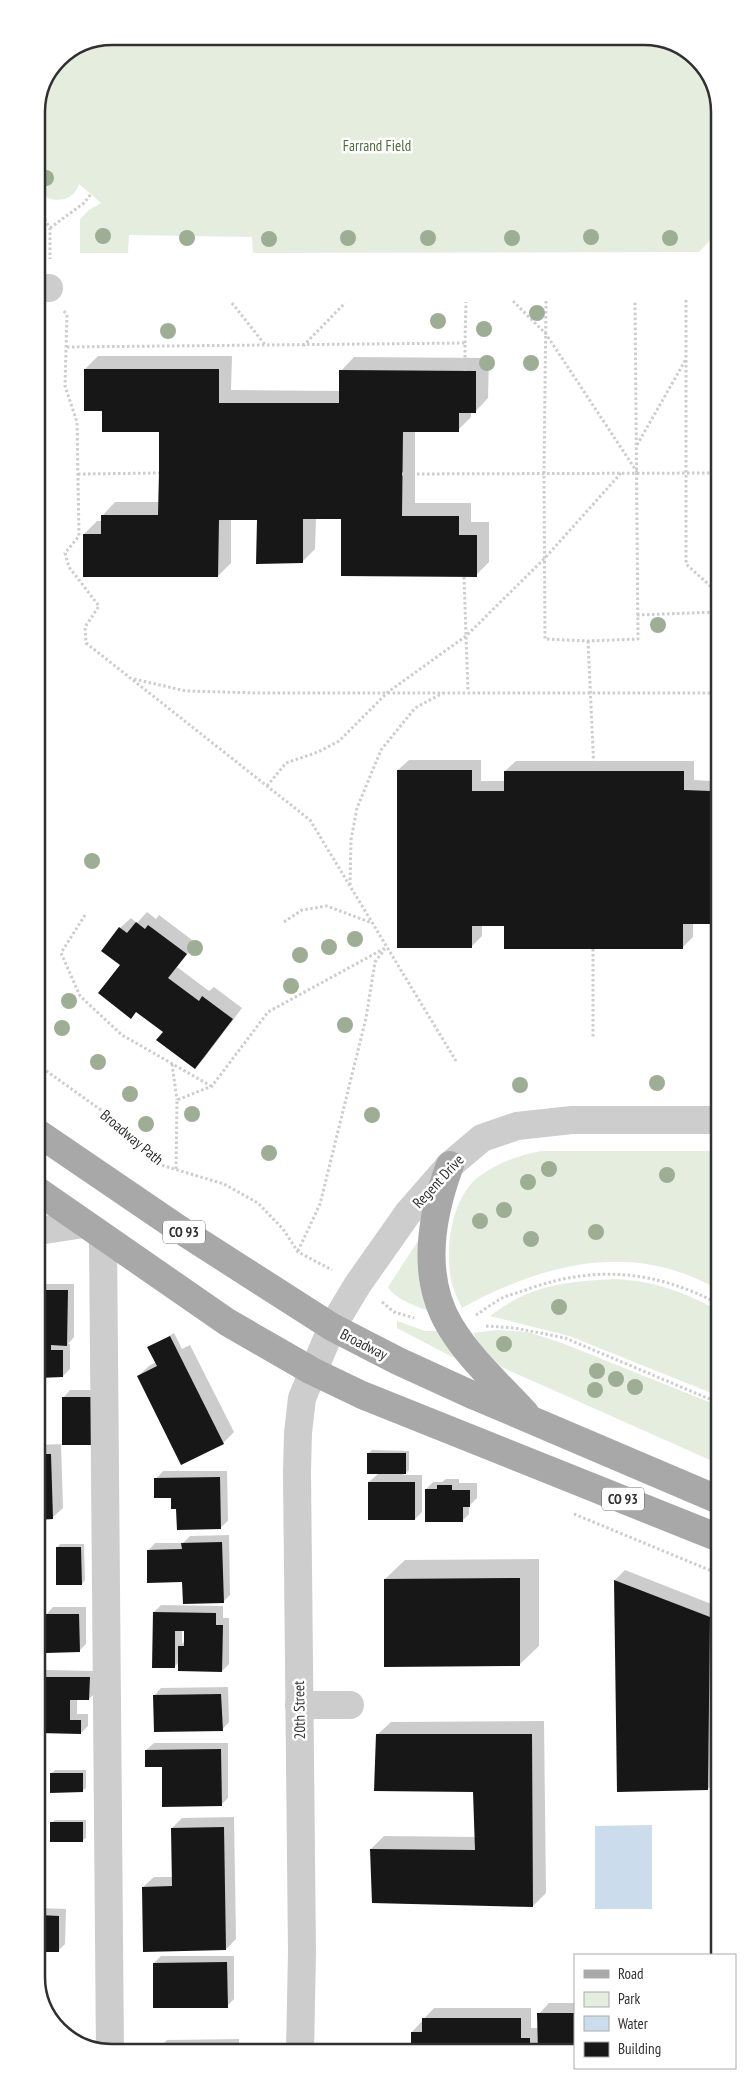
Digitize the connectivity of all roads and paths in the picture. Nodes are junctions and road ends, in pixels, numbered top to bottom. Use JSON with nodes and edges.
{"nodes":[{"id":1,"x":91,"y":194,"type":"dead end"},
{"id":2,"x":45,"y":220,"type":"edge"},
{"id":3,"x":50,"y":228,"type":"junction"},
{"id":4,"x":45,"y":271,"type":"edge"},
{"id":5,"x":45,"y":290,"type":"edge"},
{"id":6,"x":686,"y":300,"type":"dead end"},
{"id":7,"x":512,"y":301,"type":"dead end"},
{"id":8,"x":546,"y":301,"type":"dead end"},
{"id":9,"x":635,"y":301,"type":"dead end"},
{"id":10,"x":466,"y":302,"type":"dead end"},
{"id":11,"x":232,"y":303,"type":"dead end"},
{"id":12,"x":344,"y":303,"type":"dead end"},
{"id":13,"x":546,"y":334,"type":"junction"},
{"id":14,"x":465,"y":343,"type":"junction"},
{"id":15,"x":266,"y":346,"type":"junction"},
{"id":16,"x":303,"y":346,"type":"junction"},
{"id":17,"x":66,"y":347,"type":"junction"},
{"id":18,"x":686,"y":358,"type":"junction"},
{"id":19,"x":465,"y":371,"type":"dead end"},
{"id":20,"x":637,"y":446,"type":"junction"},
{"id":21,"x":622,"y":472,"type":"junction"},
{"id":22,"x":637,"y":472,"type":"junction"},
{"id":23,"x":711,"y":472,"type":"edge"},
{"id":24,"x":159,"y":473,"type":"dead end"},
{"id":25,"x":687,"y":473,"type":"junction"},
{"id":26,"x":78,"y":474,"type":"junction"},
{"id":27,"x":402,"y":474,"type":"dead end"},
{"id":28,"x":544,"y":474,"type":"junction"},
{"id":29,"x":545,"y":558,"type":"junction"},
{"id":30,"x":464,"y":576,"type":"dead end"},
{"id":31,"x":711,"y":587,"type":"edge"},
{"id":32,"x":711,"y":612,"type":"edge"},
{"id":33,"x":637,"y":615,"type":"junction"},
{"id":34,"x":466,"y":636,"type":"junction"},
{"id":35,"x":588,"y":641,"type":"junction"},
{"id":36,"x":131,"y":679,"type":"junction"},
{"id":37,"x":388,"y":692,"type":"junction"},
{"id":38,"x":444,"y":692,"type":"junction"},
{"id":39,"x":468,"y":692,"type":"junction"},
{"id":40,"x":711,"y":693,"type":"edge"},
{"id":41,"x":590,"y":694,"type":"junction"},
{"id":42,"x":594,"y":771,"type":"dead end"},
{"id":43,"x":267,"y":786,"type":"junction"},
{"id":44,"x":350,"y":886,"type":"junction"},
{"id":45,"x":85,"y":915,"type":"dead end"},
{"id":46,"x":284,"y":922,"type":"dead end"},
{"id":47,"x":372,"y":923,"type":"junction"},
{"id":48,"x":387,"y":947,"type":"junction"},
{"id":49,"x":593,"y":949,"type":"dead end"},
{"id":50,"x":593,"y":1038,"type":"dead end"},
{"id":51,"x":456,"y":1061,"type":"dead end"},
{"id":52,"x":172,"y":1063,"type":"junction"},
{"id":53,"x":45,"y":1070,"type":"edge"},
{"id":54,"x":212,"y":1086,"type":"junction"},
{"id":55,"x":177,"y":1100,"type":"junction"},
{"id":56,"x":711,"y":1120,"type":"edge"},
{"id":57,"x":45,"y":1138,"type":"edge"},
{"id":58,"x":450,"y":1164,"type":"junction"},
{"id":59,"x":176,"y":1169,"type":"junction"},
{"id":60,"x":45,"y":1196,"type":"edge"},
{"id":61,"x":45,"y":1231,"type":"edge"},
{"id":62,"x":93,"y":1231,"type":"junction"},
{"id":63,"x":711,"y":1300,"type":"edge"},
{"id":64,"x":469,"y":1320,"type":"dead end"},
{"id":65,"x":485,"y":1326,"type":"dead end"},
{"id":66,"x":332,"y":1327,"type":"junction"},
{"id":67,"x":312,"y":1371,"type":"junction"},
{"id":68,"x":711,"y":1400,"type":"edge"},
{"id":69,"x":531,"y":1419,"type":"junction"},
{"id":70,"x":711,"y":1497,"type":"edge"},
{"id":71,"x":711,"y":1535,"type":"edge"},
{"id":72,"x":299,"y":1705,"type":"junction"},
{"id":73,"x":350,"y":1705,"type":"dead end"},
{"id":74,"x":110,"y":2044,"type":"edge"},
{"id":75,"x":300,"y":2044,"type":"edge"}],
"edges":[{"from":1,"to":3,"type":"path"},
{"from":2,"to":3,"type":"path"},
{"from":3,"to":4,"type":"path"},
{"from":5,"to":17,"type":"path"},
{"from":6,"to":18,"type":"path"},
{"from":7,"to":13,"type":"path"},
{"from":8,"to":13,"type":"path"},
{"from":9,"to":20,"type":"path"},
{"from":10,"to":14,"type":"path"},
{"from":11,"to":15,"type":"path"},
{"from":12,"to":16,"type":"path"},
{"from":13,"to":22,"type":"path"},
{"from":13,"to":28,"type":"path"},
{"from":14,"to":16,"type":"path"},
{"from":14,"to":19,"type":"path"},
{"from":15,"to":16,"type":"path"},
{"from":15,"to":17,"type":"path"},
{"from":17,"to":26,"type":"path"},
{"from":18,"to":20,"type":"path"},
{"from":18,"to":25,"type":"path"},
{"from":20,"to":22,"type":"path"},
{"from":21,"to":22,"type":"path"},
{"from":21,"to":28,"type":"path"},
{"from":21,"to":29,"type":"path"},
{"from":22,"to":25,"type":"path"},
{"from":22,"to":33,"type":"path"},
{"from":23,"to":25,"type":"path"},
{"from":24,"to":26,"type":"path"},
{"from":25,"to":31,"type":"path"},
{"from":26,"to":36,"type":"path"},
{"from":27,"to":28,"type":"path"},
{"from":28,"to":29,"type":"path"},
{"from":29,"to":34,"type":"path"},
{"from":29,"to":35,"type":"path"},
{"from":30,"to":34,"type":"path"},
{"from":32,"to":33,"type":"path"},
{"from":33,"to":35,"type":"path"},
{"from":34,"to":37,"type":"path"},
{"from":34,"to":39,"type":"path"},
{"from":35,"to":41,"type":"path"},
{"from":36,"to":37,"type":"path"},
{"from":36,"to":43,"type":"path"},
{"from":37,"to":38,"type":"path"},
{"from":37,"to":43,"type":"path"},
{"from":38,"to":39,"type":"path"},
{"from":38,"to":44,"type":"path"},
{"from":39,"to":41,"type":"path"},
{"from":40,"to":41,"type":"path"},
{"from":41,"to":42,"type":"path"},
{"from":43,"to":44,"type":"path"},
{"from":44,"to":47,"type":"path"},
{"from":45,"to":52,"type":"path"},
{"from":46,"to":47,"type":"path"},
{"from":47,"to":48,"type":"path"},
{"from":48,"to":51,"type":"path"},
{"from":48,"to":54,"type":"path"},
{"from":48,"to":59,"type":"path","name":"Broadway Path"},
{"from":49,"to":50,"type":"path"},
{"from":52,"to":54,"type":"path"},
{"from":52,"to":55,"type":"path"},
{"from":53,"to":59,"type":"path","name":"Broadway Path"},
{"from":54,"to":55,"type":"path"},
{"from":55,"to":59,"type":"path"},
{"from":56,"to":58,"type":"street","name":"Regent Drive"},
{"from":57,"to":66,"type":"main road","name":"Broadway","number":"CO 93"},
{"from":58,"to":66,"type":"street","name":"Regent Drive"},
{"from":58,"to":69,"type":"main road"},
{"from":60,"to":62,"type":"main road","number":"CO 93"},
{"from":61,"to":62,"type":"street"},
{"from":62,"to":67,"type":"main road","number":"CO 93"},
{"from":62,"to":74,"type":"street"},
{"from":63,"to":64,"type":"path"},
{"from":65,"to":68,"type":"path"},
{"from":66,"to":67,"type":"street","name":"Regent Drive"},
{"from":66,"to":69,"type":"main road","name":"Broadway","number":"CO 93"},
{"from":67,"to":71,"type":"main road","number":"CO 93"},
{"from":67,"to":72,"type":"street","name":"20th Street"},
{"from":69,"to":70,"type":"main road","name":"Broadway","number":"CO 93"},
{"from":72,"to":73,"type":"street"},
{"from":72,"to":75,"type":"street","name":"20th Street"}]}
